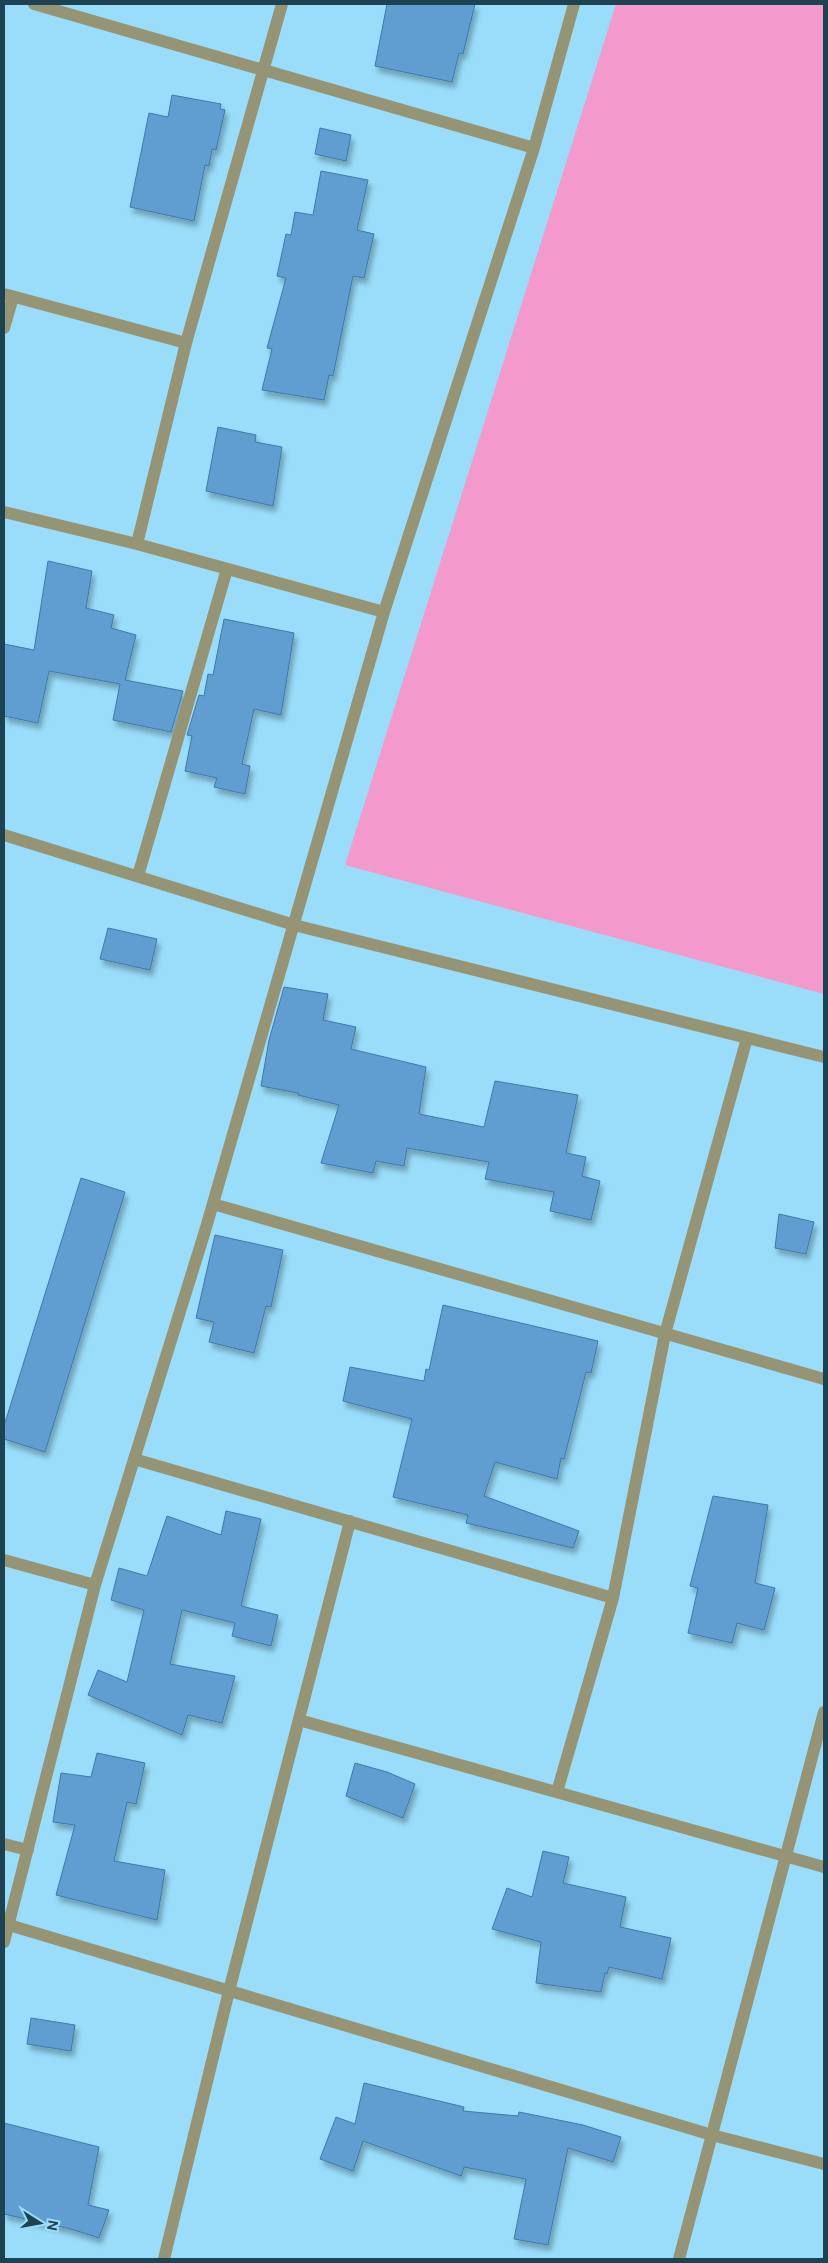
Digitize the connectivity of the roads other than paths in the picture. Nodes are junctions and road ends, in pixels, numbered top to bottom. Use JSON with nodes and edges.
{"nodes":[{"id":1,"x":34,"y":4,"type":"edge"},
{"id":2,"x":282,"y":4,"type":"edge"},
{"id":3,"x":574,"y":4,"type":"edge"},
{"id":4,"x":263,"y":69,"type":"junction"},
{"id":5,"x":534,"y":148,"type":"junction"},
{"id":6,"x":8,"y":296,"type":"edge"},
{"id":7,"x":4,"y":328,"type":"edge"},
{"id":8,"x":186,"y":344,"type":"junction"},
{"id":9,"x":4,"y":512,"type":"edge"},
{"id":10,"x":137,"y":544,"type":"junction"},
{"id":11,"x":227,"y":569,"type":"junction"},
{"id":12,"x":384,"y":612,"type":"junction"},
{"id":13,"x":4,"y":835,"type":"edge"},
{"id":14,"x":138,"y":876,"type":"junction"},
{"id":15,"x":294,"y":925,"type":"junction"},
{"id":16,"x":747,"y":1038,"type":"junction"},
{"id":17,"x":824,"y":1057,"type":"edge"},
{"id":18,"x":213,"y":1204,"type":"junction"},
{"id":19,"x":665,"y":1334,"type":"junction"},
{"id":20,"x":824,"y":1379,"type":"edge"},
{"id":21,"x":134,"y":1459,"type":"junction"},
{"id":22,"x":350,"y":1522,"type":"junction"},
{"id":23,"x":4,"y":1560,"type":"edge"},
{"id":24,"x":95,"y":1585,"type":"junction"},
{"id":25,"x":613,"y":1598,"type":"junction"},
{"id":26,"x":824,"y":1712,"type":"edge"},
{"id":27,"x":299,"y":1720,"type":"junction"},
{"id":28,"x":557,"y":1792,"type":"junction"},
{"id":29,"x":4,"y":1844,"type":"edge"},
{"id":30,"x":28,"y":1850,"type":"junction"},
{"id":31,"x":787,"y":1858,"type":"junction"},
{"id":32,"x":824,"y":1867,"type":"edge"},
{"id":33,"x":8,"y":1925,"type":"junction"},
{"id":34,"x":4,"y":1942,"type":"edge"},
{"id":35,"x":229,"y":1991,"type":"junction"},
{"id":36,"x":712,"y":2135,"type":"junction"},
{"id":37,"x":824,"y":2164,"type":"edge"},
{"id":38,"x":164,"y":2259,"type":"edge"},
{"id":39,"x":679,"y":2259,"type":"edge"}],
"edges":[{"from":1,"to":4,"type":"street"},
{"from":2,"to":4,"type":"street"},
{"from":3,"to":5,"type":"street"},
{"from":4,"to":5,"type":"street"},
{"from":4,"to":8,"type":"street"},
{"from":5,"to":12,"type":"street"},
{"from":6,"to":7,"type":"street"},
{"from":6,"to":8,"type":"street"},
{"from":8,"to":10,"type":"street"},
{"from":9,"to":10,"type":"street"},
{"from":10,"to":11,"type":"street"},
{"from":11,"to":12,"type":"street"},
{"from":11,"to":14,"type":"street"},
{"from":12,"to":15,"type":"street"},
{"from":13,"to":14,"type":"street"},
{"from":14,"to":15,"type":"street"},
{"from":15,"to":16,"type":"street"},
{"from":15,"to":18,"type":"street"},
{"from":16,"to":17,"type":"street"},
{"from":16,"to":19,"type":"street"},
{"from":18,"to":19,"type":"street"},
{"from":18,"to":21,"type":"street"},
{"from":19,"to":20,"type":"street"},
{"from":19,"to":25,"type":"street"},
{"from":21,"to":22,"type":"street"},
{"from":21,"to":24,"type":"street"},
{"from":22,"to":25,"type":"street"},
{"from":22,"to":27,"type":"street"},
{"from":23,"to":24,"type":"street"},
{"from":24,"to":30,"type":"street"},
{"from":25,"to":28,"type":"street"},
{"from":26,"to":31,"type":"street"},
{"from":27,"to":28,"type":"street"},
{"from":27,"to":35,"type":"street"},
{"from":28,"to":31,"type":"street"},
{"from":29,"to":30,"type":"street"},
{"from":30,"to":33,"type":"street"},
{"from":31,"to":32,"type":"street"},
{"from":31,"to":36,"type":"street"},
{"from":33,"to":34,"type":"street"},
{"from":33,"to":35,"type":"street"},
{"from":35,"to":36,"type":"street"},
{"from":35,"to":38,"type":"street"},
{"from":36,"to":37,"type":"street"},
{"from":36,"to":39,"type":"street"}]}
